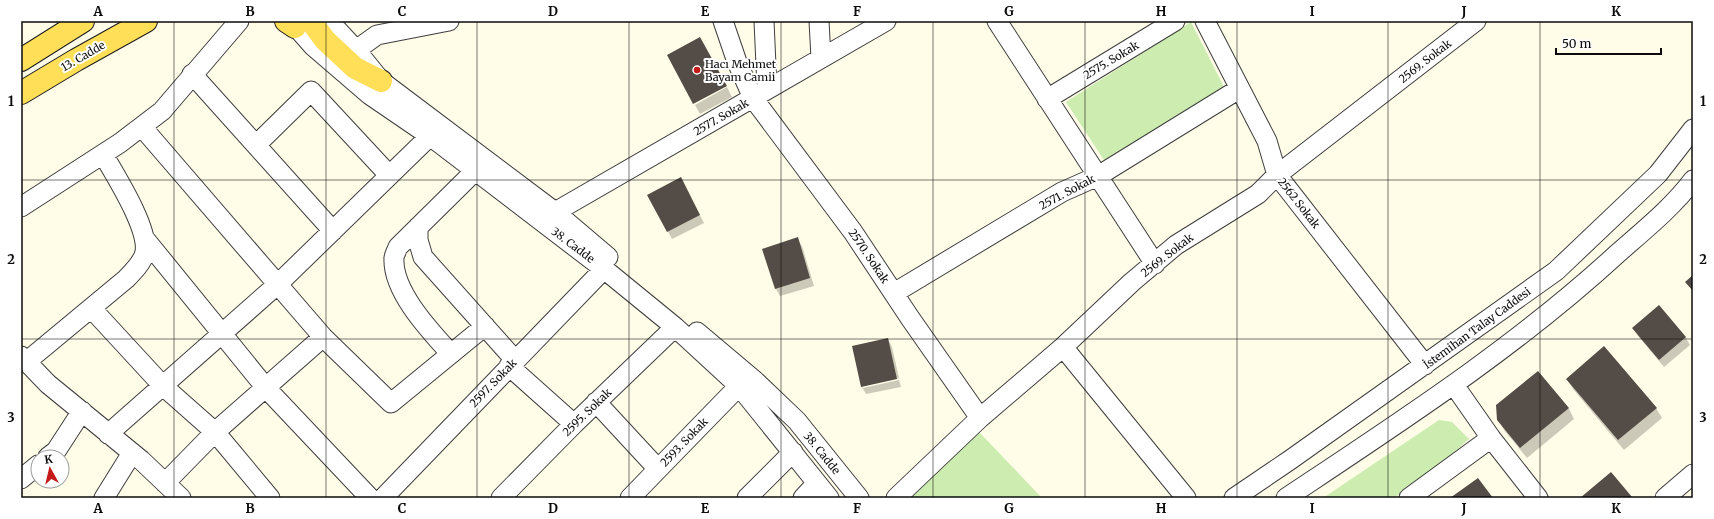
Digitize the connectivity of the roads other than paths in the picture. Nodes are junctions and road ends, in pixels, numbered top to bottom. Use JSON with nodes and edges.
{"nodes":[{"id":1,"x":83,"y":21,"type":"edge"},
{"id":2,"x":116,"y":21,"type":"edge"},
{"id":3,"x":146,"y":21,"type":"edge"},
{"id":4,"x":239,"y":21,"type":"edge"},
{"id":5,"x":329,"y":21,"type":"edge"},
{"id":6,"x":449,"y":21,"type":"edge"},
{"id":7,"x":723,"y":21,"type":"edge"},
{"id":8,"x":764,"y":21,"type":"edge"},
{"id":9,"x":819,"y":21,"type":"edge"},
{"id":10,"x":886,"y":21,"type":"edge"},
{"id":11,"x":997,"y":21,"type":"edge"},
{"id":12,"x":1175,"y":21,"type":"edge"},
{"id":13,"x":1205,"y":21,"type":"edge"},
{"id":14,"x":1476,"y":21,"type":"edge"},
{"id":15,"x":296,"y":23,"type":"edge"},
{"id":16,"x":356,"y":50,"type":"junction"},
{"id":17,"x":821,"y":58,"type":"junction"},
{"id":18,"x":21,"y":60,"type":"edge"},
{"id":19,"x":76,"y":60,"type":"junction"},
{"id":20,"x":192,"y":74,"type":"junction"},
{"id":21,"x":381,"y":82,"type":"junction"},
{"id":22,"x":1239,"y":89,"type":"junction"},
{"id":23,"x":21,"y":93,"type":"edge"},
{"id":24,"x":760,"y":93,"type":"junction"},
{"id":25,"x":1047,"y":99,"type":"junction"},
{"id":26,"x":142,"y":127,"type":"junction"},
{"id":27,"x":1693,"y":129,"type":"edge"},
{"id":28,"x":430,"y":136,"type":"junction"},
{"id":29,"x":256,"y":145,"type":"junction"},
{"id":30,"x":103,"y":154,"type":"junction"},
{"id":31,"x":475,"y":171,"type":"junction"},
{"id":32,"x":390,"y":175,"type":"junction"},
{"id":33,"x":1277,"y":175,"type":"junction"},
{"id":34,"x":1098,"y":176,"type":"junction"},
{"id":35,"x":1690,"y":190,"type":"edge"},
{"id":36,"x":21,"y":207,"type":"edge"},
{"id":37,"x":555,"y":212,"type":"junction"},
{"id":38,"x":418,"y":227,"type":"junction"},
{"id":39,"x":333,"y":231,"type":"junction"},
{"id":40,"x":145,"y":239,"type":"junction"},
{"id":41,"x":1155,"y":264,"type":"junction"},
{"id":42,"x":604,"y":269,"type":"junction"},
{"id":43,"x":278,"y":284,"type":"junction"},
{"id":44,"x":894,"y":293,"type":"junction"},
{"id":45,"x":92,"y":309,"type":"junction"},
{"id":46,"x":485,"y":326,"type":"junction"},
{"id":47,"x":675,"y":327,"type":"junction"},
{"id":48,"x":223,"y":334,"type":"junction"},
{"id":49,"x":323,"y":338,"type":"junction"},
{"id":50,"x":1063,"y":347,"type":"junction"},
{"id":51,"x":451,"y":354,"type":"junction"},
{"id":52,"x":24,"y":359,"type":"edge"},
{"id":53,"x":512,"y":363,"type":"junction"},
{"id":54,"x":1425,"y":365,"type":"junction"},
{"id":55,"x":1454,"y":385,"type":"junction"},
{"id":56,"x":163,"y":386,"type":"junction"},
{"id":57,"x":739,"y":386,"type":"junction"},
{"id":58,"x":266,"y":388,"type":"junction"},
{"id":59,"x":596,"y":402,"type":"junction"},
{"id":60,"x":82,"y":411,"type":"junction"},
{"id":61,"x":980,"y":418,"type":"junction"},
{"id":62,"x":574,"y":424,"type":"junction"},
{"id":63,"x":215,"y":432,"type":"junction"},
{"id":64,"x":108,"y":434,"type":"junction"},
{"id":65,"x":1491,"y":438,"type":"junction"},
{"id":66,"x":57,"y":449,"type":"edge"},
{"id":67,"x":793,"y":452,"type":"junction"},
{"id":68,"x":132,"y":453,"type":"junction"},
{"id":69,"x":658,"y":469,"type":"junction"},
{"id":70,"x":30,"y":472,"type":"edge"},
{"id":71,"x":1693,"y":474,"type":"edge"},
{"id":72,"x":21,"y":479,"type":"edge"},
{"id":73,"x":817,"y":483,"type":"junction"},
{"id":74,"x":171,"y":492,"type":"edge"},
{"id":75,"x":104,"y":498,"type":"edge"},
{"id":76,"x":270,"y":498,"type":"edge"},
{"id":77,"x":370,"y":498,"type":"edge"},
{"id":78,"x":382,"y":498,"type":"edge"},
{"id":79,"x":501,"y":498,"type":"edge"},
{"id":80,"x":630,"y":498,"type":"edge"},
{"id":81,"x":747,"y":498,"type":"edge"},
{"id":82,"x":803,"y":498,"type":"edge"},
{"id":83,"x":829,"y":498,"type":"edge"},
{"id":84,"x":859,"y":498,"type":"edge"},
{"id":85,"x":896,"y":498,"type":"edge"},
{"id":86,"x":1186,"y":498,"type":"edge"},
{"id":87,"x":1234,"y":498,"type":"edge"},
{"id":88,"x":1286,"y":498,"type":"edge"},
{"id":89,"x":1409,"y":498,"type":"edge"},
{"id":90,"x":1538,"y":498,"type":"edge"},
{"id":91,"x":1665,"y":498,"type":"edge"}],
"edges":[{"from":1,"to":18,"type":"main road"},
{"from":2,"to":19,"type":"main road"},
{"from":3,"to":19,"type":"main road","name":"13. Cadde"},
{"from":4,"to":20,"type":"street"},
{"from":5,"to":16,"type":"street","name":"38. Cadde"},
{"from":6,"to":16,"type":"street"},
{"from":7,"to":24,"type":"street","name":"2570. Sokak"},
{"from":8,"to":24,"type":"street"},
{"from":9,"to":17,"type":"street"},
{"from":10,"to":17,"type":"street","name":"2577. Sokak"},
{"from":11,"to":25,"type":"street"},
{"from":12,"to":25,"type":"street","name":"2575. Sokak"},
{"from":13,"to":22,"type":"street","name":"2562 Sokak"},
{"from":14,"to":33,"type":"street","name":"2569. Sokak"},
{"from":15,"to":21,"type":"main road"},
{"from":15,"to":28,"type":"street","name":"38. Cadde"},
{"from":16,"to":21,"type":"street","name":"38. Cadde"},
{"from":17,"to":24,"type":"street","name":"2577. Sokak"},
{"from":19,"to":23,"type":"main road","name":"13. Cadde"},
{"from":20,"to":26,"type":"street"},
{"from":20,"to":29,"type":"street"},
{"from":21,"to":37,"type":"street","name":"38. Cadde"},
{"from":22,"to":33,"type":"street","name":"2562 Sokak"},
{"from":22,"to":34,"type":"street","name":"2571. Sokak"},
{"from":24,"to":37,"type":"street","name":"2577. Sokak"},
{"from":24,"to":44,"type":"street","name":"2570. Sokak"},
{"from":25,"to":34,"type":"street"},
{"from":26,"to":30,"type":"street"},
{"from":26,"to":43,"type":"street"},
{"from":27,"to":54,"type":"street","name":"İstemihan Talay Caddesi"},
{"from":28,"to":31,"type":"street","name":"38. Cadde"},
{"from":28,"to":32,"type":"street"},
{"from":29,"to":32,"type":"street"},
{"from":29,"to":39,"type":"street"},
{"from":30,"to":36,"type":"street"},
{"from":30,"to":40,"type":"street"},
{"from":31,"to":38,"type":"street"},
{"from":31,"to":42,"type":"street","name":"38. Cadde"},
{"from":32,"to":39,"type":"street"},
{"from":33,"to":41,"type":"street","name":"2569. Sokak"},
{"from":33,"to":54,"type":"street","name":"2562 Sokak"},
{"from":34,"to":41,"type":"street"},
{"from":34,"to":44,"type":"street","name":"2571. Sokak"},
{"from":35,"to":55,"type":"street"},
{"from":37,"to":84,"type":"street","name":"38. Cadde"},
{"from":38,"to":46,"type":"street"},
{"from":38,"to":51,"type":"street"},
{"from":39,"to":43,"type":"street"},
{"from":40,"to":45,"type":"street"},
{"from":40,"to":48,"type":"street"},
{"from":41,"to":50,"type":"street","name":"2569. Sokak"},
{"from":42,"to":47,"type":"street","name":"38. Cadde"},
{"from":42,"to":53,"type":"street","name":"2597. Sokak"},
{"from":43,"to":48,"type":"street"},
{"from":43,"to":49,"type":"street"},
{"from":44,"to":61,"type":"street","name":"2570. Sokak"},
{"from":45,"to":52,"type":"street"},
{"from":45,"to":56,"type":"street"},
{"from":46,"to":51,"type":"street"},
{"from":46,"to":53,"type":"street"},
{"from":47,"to":57,"type":"street","name":"38. Cadde"},
{"from":47,"to":59,"type":"street","name":"2595. Sokak"},
{"from":48,"to":56,"type":"street"},
{"from":48,"to":58,"type":"street"},
{"from":49,"to":51,"type":"street"},
{"from":49,"to":58,"type":"street"},
{"from":50,"to":61,"type":"street","name":"2569. Sokak"},
{"from":50,"to":86,"type":"street"},
{"from":52,"to":60,"type":"street"},
{"from":53,"to":62,"type":"street"},
{"from":53,"to":78,"type":"street","name":"2597. Sokak"},
{"from":54,"to":87,"type":"street","name":"İstemihan Talay Caddesi"},
{"from":55,"to":65,"type":"street"},
{"from":55,"to":88,"type":"street"},
{"from":56,"to":63,"type":"street"},
{"from":56,"to":64,"type":"street"},
{"from":57,"to":67,"type":"street","name":"38. Cadde"},
{"from":57,"to":69,"type":"street","name":"2593. Sokak"},
{"from":58,"to":63,"type":"street"},
{"from":58,"to":77,"type":"street"},
{"from":59,"to":62,"type":"street","name":"2595. Sokak"},
{"from":59,"to":69,"type":"street"},
{"from":60,"to":64,"type":"street"},
{"from":60,"to":66,"type":"street"},
{"from":61,"to":85,"type":"street","name":"2569. Sokak"},
{"from":62,"to":79,"type":"street","name":"2595. Sokak"},
{"from":63,"to":74,"type":"street"},
{"from":63,"to":76,"type":"street"},
{"from":64,"to":68,"type":"street"},
{"from":65,"to":89,"type":"street"},
{"from":65,"to":90,"type":"street"},
{"from":67,"to":73,"type":"street","name":"38. Cadde"},
{"from":67,"to":81,"type":"street"},
{"from":68,"to":74,"type":"street"},
{"from":68,"to":75,"type":"street"},
{"from":69,"to":80,"type":"street","name":"2593. Sokak"},
{"from":70,"to":72,"type":"street"},
{"from":71,"to":91,"type":"street"},
{"from":73,"to":82,"type":"street"},
{"from":73,"to":83,"type":"street","name":"38. Cadde"}]}
